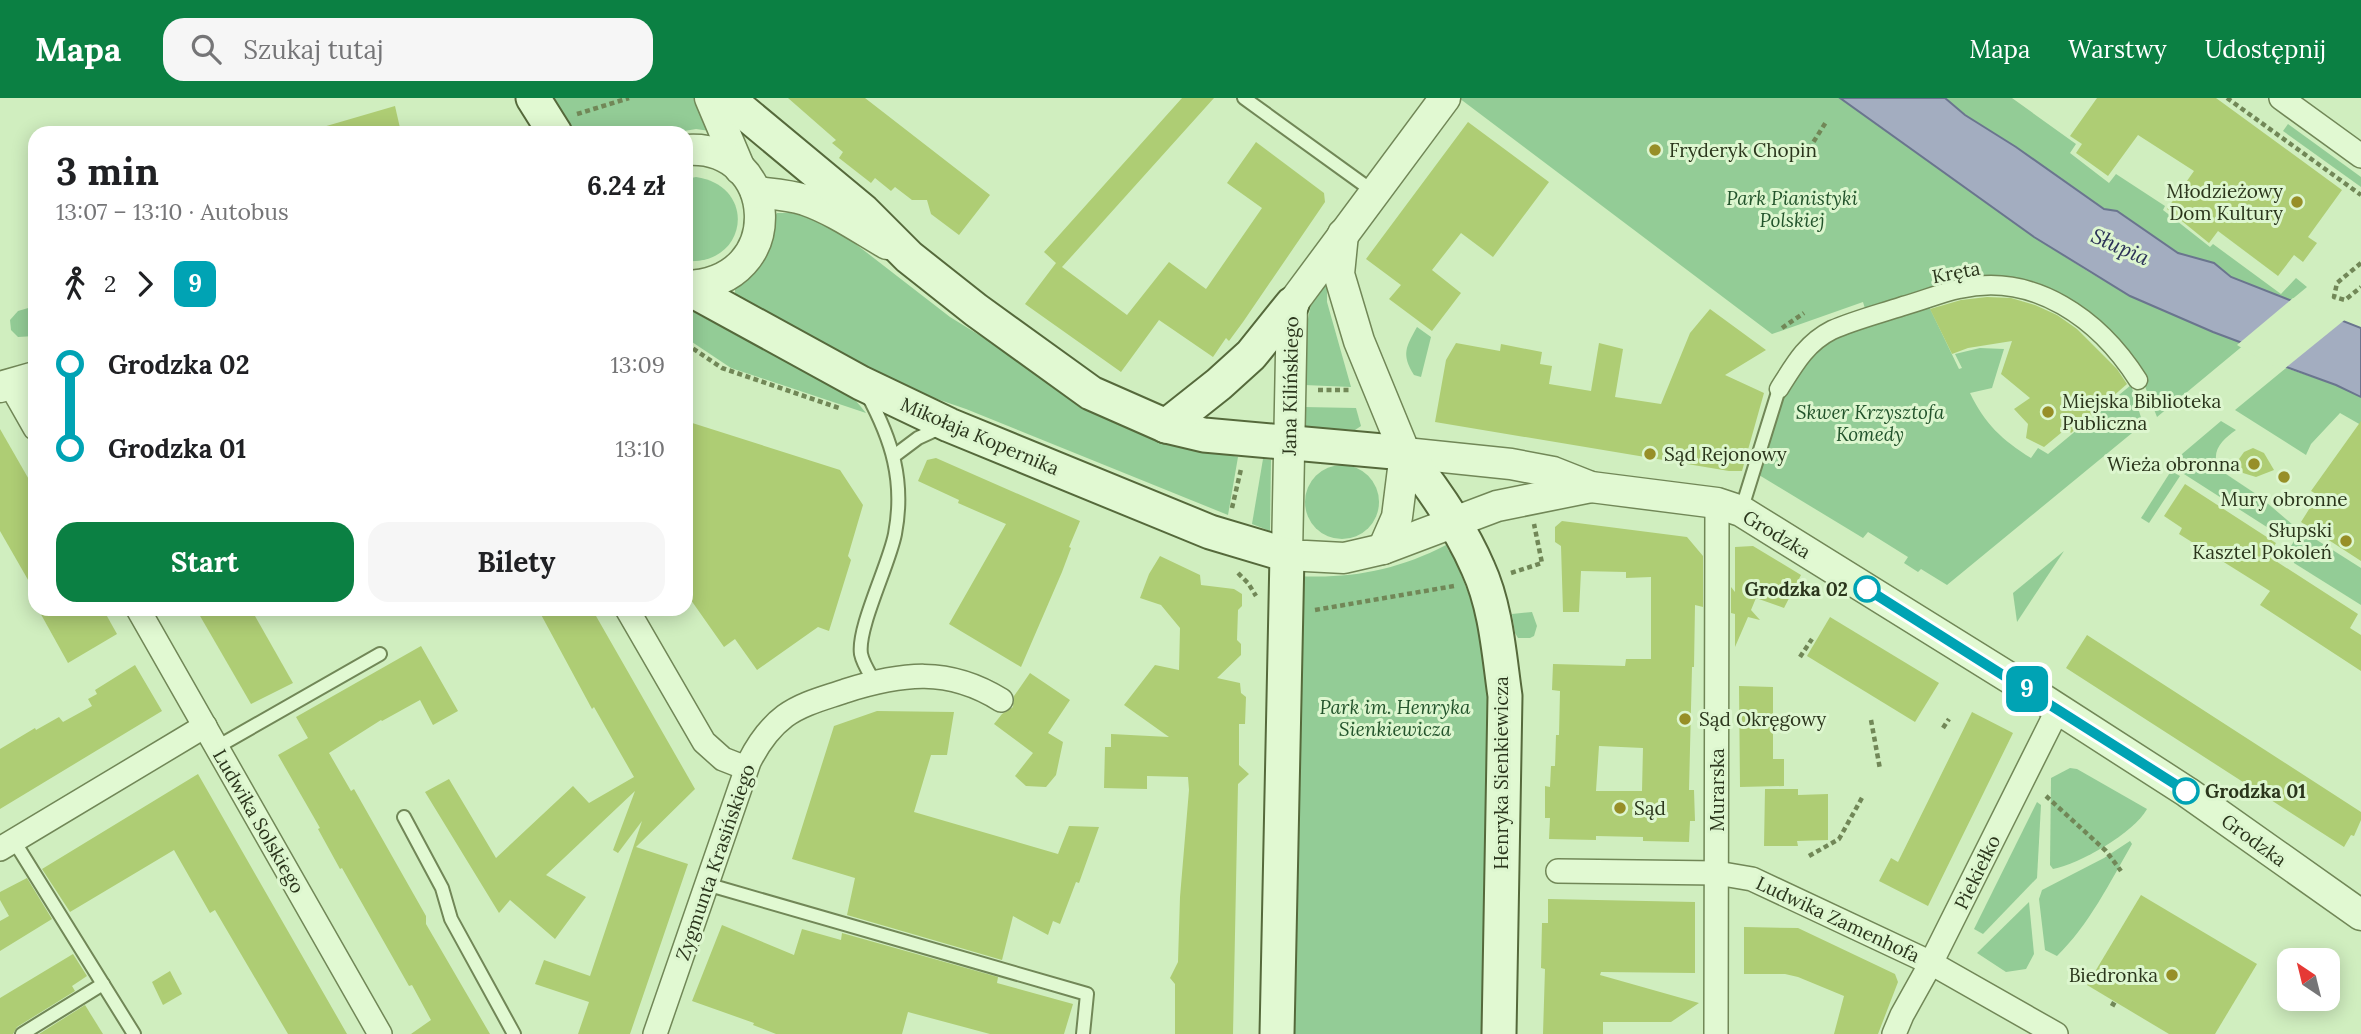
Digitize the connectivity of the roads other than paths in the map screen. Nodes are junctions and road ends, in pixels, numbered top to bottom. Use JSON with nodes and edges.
{"nodes":[{"id":1,"x":533,"y":98,"type":"edge"},
{"id":2,"x":710,"y":98,"type":"edge"},
{"id":3,"x":727,"y":98,"type":"edge"},
{"id":4,"x":1244,"y":98,"type":"edge"},
{"id":5,"x":1445,"y":98,"type":"edge"},
{"id":6,"x":2281,"y":98,"type":"edge"},
{"id":7,"x":556,"y":126,"type":"edge"},
{"id":8,"x":693,"y":149,"type":"edge"},
{"id":9,"x":2361,"y":156,"type":"edge"},
{"id":10,"x":748,"y":180,"type":"junction"},
{"id":11,"x":1374,"y":192,"type":"junction"},
{"id":12,"x":1343,"y":234,"type":"junction"},
{"id":13,"x":909,"y":257,"type":"junction"},
{"id":14,"x":693,"y":286,"type":"edge"},
{"id":15,"x":693,"y":291,"type":"edge"},
{"id":16,"x":1292,"y":303,"type":"junction"},
{"id":17,"x":2138,"y":380,"type":"dead end"},
{"id":18,"x":9,"y":383,"type":"edge"},
{"id":19,"x":1779,"y":388,"type":"joint"},
{"id":20,"x":853,"y":396,"type":"junction"},
{"id":21,"x":28,"y":416,"type":"edge"},
{"id":22,"x":949,"y":425,"type":"junction"},
{"id":23,"x":1166,"y":426,"type":"junction"},
{"id":24,"x":1289,"y":444,"type":"junction"},
{"id":25,"x":1405,"y":453,"type":"junction"},
{"id":26,"x":894,"y":456,"type":"junction"},
{"id":27,"x":1591,"y":487,"type":"junction"},
{"id":28,"x":1729,"y":507,"type":"junction"},
{"id":29,"x":1454,"y":522,"type":"junction"},
{"id":30,"x":1383,"y":549,"type":"junction"},
{"id":31,"x":1287,"y":555,"type":"junction"},
{"id":32,"x":142,"y":616,"type":"edge"},
{"id":33,"x":631,"y":616,"type":"edge"},
{"id":34,"x":380,"y":654,"type":"dead end"},
{"id":35,"x":875,"y":683,"type":"junction"},
{"id":36,"x":1001,"y":700,"type":"dead end"},
{"id":37,"x":2058,"y":709,"type":"junction"},
{"id":38,"x":205,"y":726,"type":"junction"},
{"id":39,"x":217,"y":747,"type":"junction"},
{"id":40,"x":746,"y":768,"type":"junction"},
{"id":41,"x":404,"y":817,"type":"dead end"},
{"id":42,"x":7,"y":845,"type":"edge"},
{"id":43,"x":1558,"y":871,"type":"dead end"},
{"id":44,"x":1717,"y":873,"type":"junction"},
{"id":45,"x":706,"y":884,"type":"junction"},
{"id":46,"x":2361,"y":915,"type":"edge"},
{"id":47,"x":1931,"y":962,"type":"junction"},
{"id":48,"x":103,"y":984,"type":"junction"},
{"id":49,"x":22,"y":1034,"type":"edge"},
{"id":50,"x":134,"y":1034,"type":"edge"},
{"id":51,"x":380,"y":1034,"type":"edge"},
{"id":52,"x":514,"y":1034,"type":"edge"},
{"id":53,"x":655,"y":1034,"type":"edge"},
{"id":54,"x":1083,"y":1034,"type":"edge"},
{"id":55,"x":1278,"y":1034,"type":"edge"},
{"id":56,"x":1499,"y":1034,"type":"edge"},
{"id":57,"x":1716,"y":1034,"type":"edge"},
{"id":58,"x":1894,"y":1034,"type":"edge"},
{"id":59,"x":2056,"y":1034,"type":"edge"}],
"edges":[{"from":1,"to":7,"type":"main road"},
{"from":2,"to":10,"type":"street"},
{"from":3,"to":13,"type":"main road"},
{"from":4,"to":11,"type":"lane"},
{"from":5,"to":11,"type":"street","name":"Jana Kilińskiego"},
{"from":6,"to":9,"type":"street"},
{"from":8,"to":10,"type":"street"},
{"from":10,"to":13,"type":"street"},
{"from":10,"to":14,"type":"street"},
{"from":11,"to":12,"type":"street","name":"Jana Kilińskiego"},
{"from":12,"to":16,"type":"street","name":"Jana Kilińskiego"},
{"from":12,"to":25,"type":"street"},
{"from":13,"to":23,"type":"main road"},
{"from":15,"to":20,"type":"main road","name":"Mikołaja Kopernika"},
{"from":16,"to":23,"type":"main road"},
{"from":16,"to":24,"type":"street","name":"Jana Kilińskiego"},
{"from":17,"to":19,"type":"street","name":"Kręta"},
{"from":18,"to":21,"type":"street"},
{"from":19,"to":28,"type":"lane"},
{"from":20,"to":22,"type":"main road","name":"Mikołaja Kopernika"},
{"from":20,"to":26,"type":"lane"},
{"from":22,"to":26,"type":"lane"},
{"from":22,"to":31,"type":"main road","name":"Mikołaja Kopernika"},
{"from":23,"to":24,"type":"main road"},
{"from":24,"to":25,"type":"main road"},
{"from":24,"to":31,"type":"street","name":"Jana Kilińskiego"},
{"from":25,"to":27,"type":"street","name":"Grodzka"},
{"from":25,"to":29,"type":"main road","name":"Henryka Sienkiewicza"},
{"from":25,"to":30,"type":"street"},
{"from":26,"to":35,"type":"lane"},
{"from":27,"to":28,"type":"street","name":"Grodzka"},
{"from":27,"to":29,"type":"street","name":"Grodzka"},
{"from":28,"to":37,"type":"street","name":"Grodzka"},
{"from":28,"to":44,"type":"street","name":"Murarska"},
{"from":29,"to":30,"type":"street","name":"Grodzka"},
{"from":29,"to":56,"type":"main road","name":"Henryka Sienkiewicza"},
{"from":30,"to":31,"type":"street","name":"Grodzka"},
{"from":31,"to":55,"type":"main road"},
{"from":32,"to":38,"type":"street","name":"Ludwika Solskiego"},
{"from":33,"to":40,"type":"street"},
{"from":34,"to":39,"type":"lane"},
{"from":35,"to":36,"type":"street","name":"Zygmunta Krasińskiego"},
{"from":35,"to":40,"type":"street","name":"Zygmunta Krasińskiego"},
{"from":37,"to":46,"type":"street","name":"Grodzka"},
{"from":37,"to":47,"type":"street","name":"Piekiełko"},
{"from":38,"to":39,"type":"street","name":"Ludwika Solskiego"},
{"from":38,"to":42,"type":"street"},
{"from":39,"to":51,"type":"street","name":"Ludwika Solskiego"},
{"from":40,"to":45,"type":"street","name":"Zygmunta Krasińskiego"},
{"from":41,"to":52,"type":"lane"},
{"from":42,"to":48,"type":"lane"},
{"from":43,"to":44,"type":"street","name":"Ludwika Zamenhofa"},
{"from":44,"to":47,"type":"street","name":"Ludwika Zamenhofa"},
{"from":44,"to":57,"type":"street","name":"Murarska"},
{"from":45,"to":53,"type":"street","name":"Zygmunta Krasińskiego"},
{"from":45,"to":54,"type":"lane"},
{"from":47,"to":58,"type":"street","name":"Piekiełko"},
{"from":47,"to":59,"type":"street","name":"Ludwika Zamenhofa"},
{"from":48,"to":49,"type":"lane"},
{"from":48,"to":50,"type":"lane"}]}
